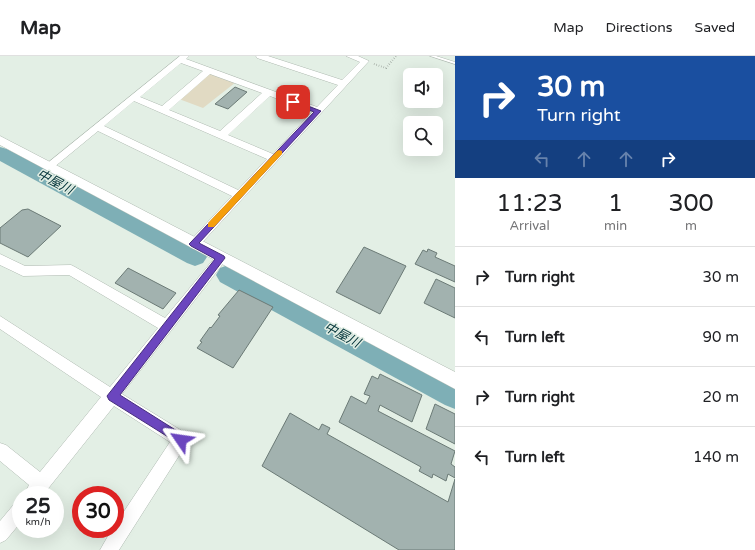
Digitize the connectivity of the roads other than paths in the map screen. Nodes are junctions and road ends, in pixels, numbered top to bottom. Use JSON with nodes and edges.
{"nodes":[{"id":1,"x":260,"y":56,"type":"edge"},
{"id":2,"x":350,"y":56,"type":"edge"},
{"id":3,"x":432,"y":56,"type":"edge"},
{"id":4,"x":183,"y":58,"type":"edge"},
{"id":5,"x":455,"y":64,"type":"edge"},
{"id":6,"x":209,"y":71,"type":"junction"},
{"id":7,"x":344,"y":84,"type":"junction"},
{"id":8,"x":268,"y":93,"type":"junction"},
{"id":9,"x":134,"y":98,"type":"junction"},
{"id":10,"x":163,"y":110,"type":"junction"},
{"id":11,"x":318,"y":111,"type":"junction"},
{"id":12,"x":98,"y":127,"type":"junction"},
{"id":13,"x":222,"y":135,"type":"junction"},
{"id":14,"x":0,"y":140,"type":"edge"},
{"id":15,"x":274,"y":158,"type":"junction"},
{"id":16,"x":49,"y":166,"type":"junction"},
{"id":17,"x":239,"y":195,"type":"junction"},
{"id":18,"x":194,"y":244,"type":"junction"},
{"id":19,"x":221,"y":258,"type":"junction"},
{"id":20,"x":0,"y":259,"type":"edge"},
{"id":21,"x":0,"y":322,"type":"edge"},
{"id":22,"x":167,"y":326,"type":"junction"},
{"id":23,"x":455,"y":381,"type":"edge"},
{"id":24,"x":112,"y":396,"type":"junction"},
{"id":25,"x":0,"y":451,"type":"edge"},
{"id":26,"x":34,"y":486,"type":"edge"},
{"id":27,"x":39,"y":486,"type":"edge"},
{"id":28,"x":12,"y":520,"type":"edge"},
{"id":29,"x":0,"y":534,"type":"edge"},
{"id":30,"x":109,"y":550,"type":"edge"}],
"edges":[{"from":1,"to":7,"type":"street"},
{"from":2,"to":7,"type":"street"},
{"from":3,"to":5,"type":"lane"},
{"from":4,"to":6,"type":"street"},
{"from":4,"to":9,"type":"street"},
{"from":6,"to":8,"type":"street"},
{"from":6,"to":10,"type":"street"},
{"from":7,"to":11,"type":"street"},
{"from":8,"to":11,"type":"street"},
{"from":8,"to":13,"type":"street"},
{"from":9,"to":10,"type":"street"},
{"from":9,"to":12,"type":"street"},
{"from":10,"to":13,"type":"street"},
{"from":11,"to":15,"type":"street"},
{"from":12,"to":16,"type":"street"},
{"from":12,"to":17,"type":"street"},
{"from":13,"to":15,"type":"street"},
{"from":14,"to":16,"type":"street"},
{"from":15,"to":17,"type":"street"},
{"from":16,"to":18,"type":"street"},
{"from":17,"to":18,"type":"street"},
{"from":18,"to":19,"type":"street"},
{"from":19,"to":22,"type":"street"},
{"from":19,"to":23,"type":"street"},
{"from":20,"to":22,"type":"street"},
{"from":21,"to":24,"type":"street"},
{"from":22,"to":24,"type":"street"},
{"from":24,"to":27,"type":"street"},
{"from":24,"to":30,"type":"street"},
{"from":25,"to":26,"type":"street"},
{"from":28,"to":29,"type":"street"}]}
